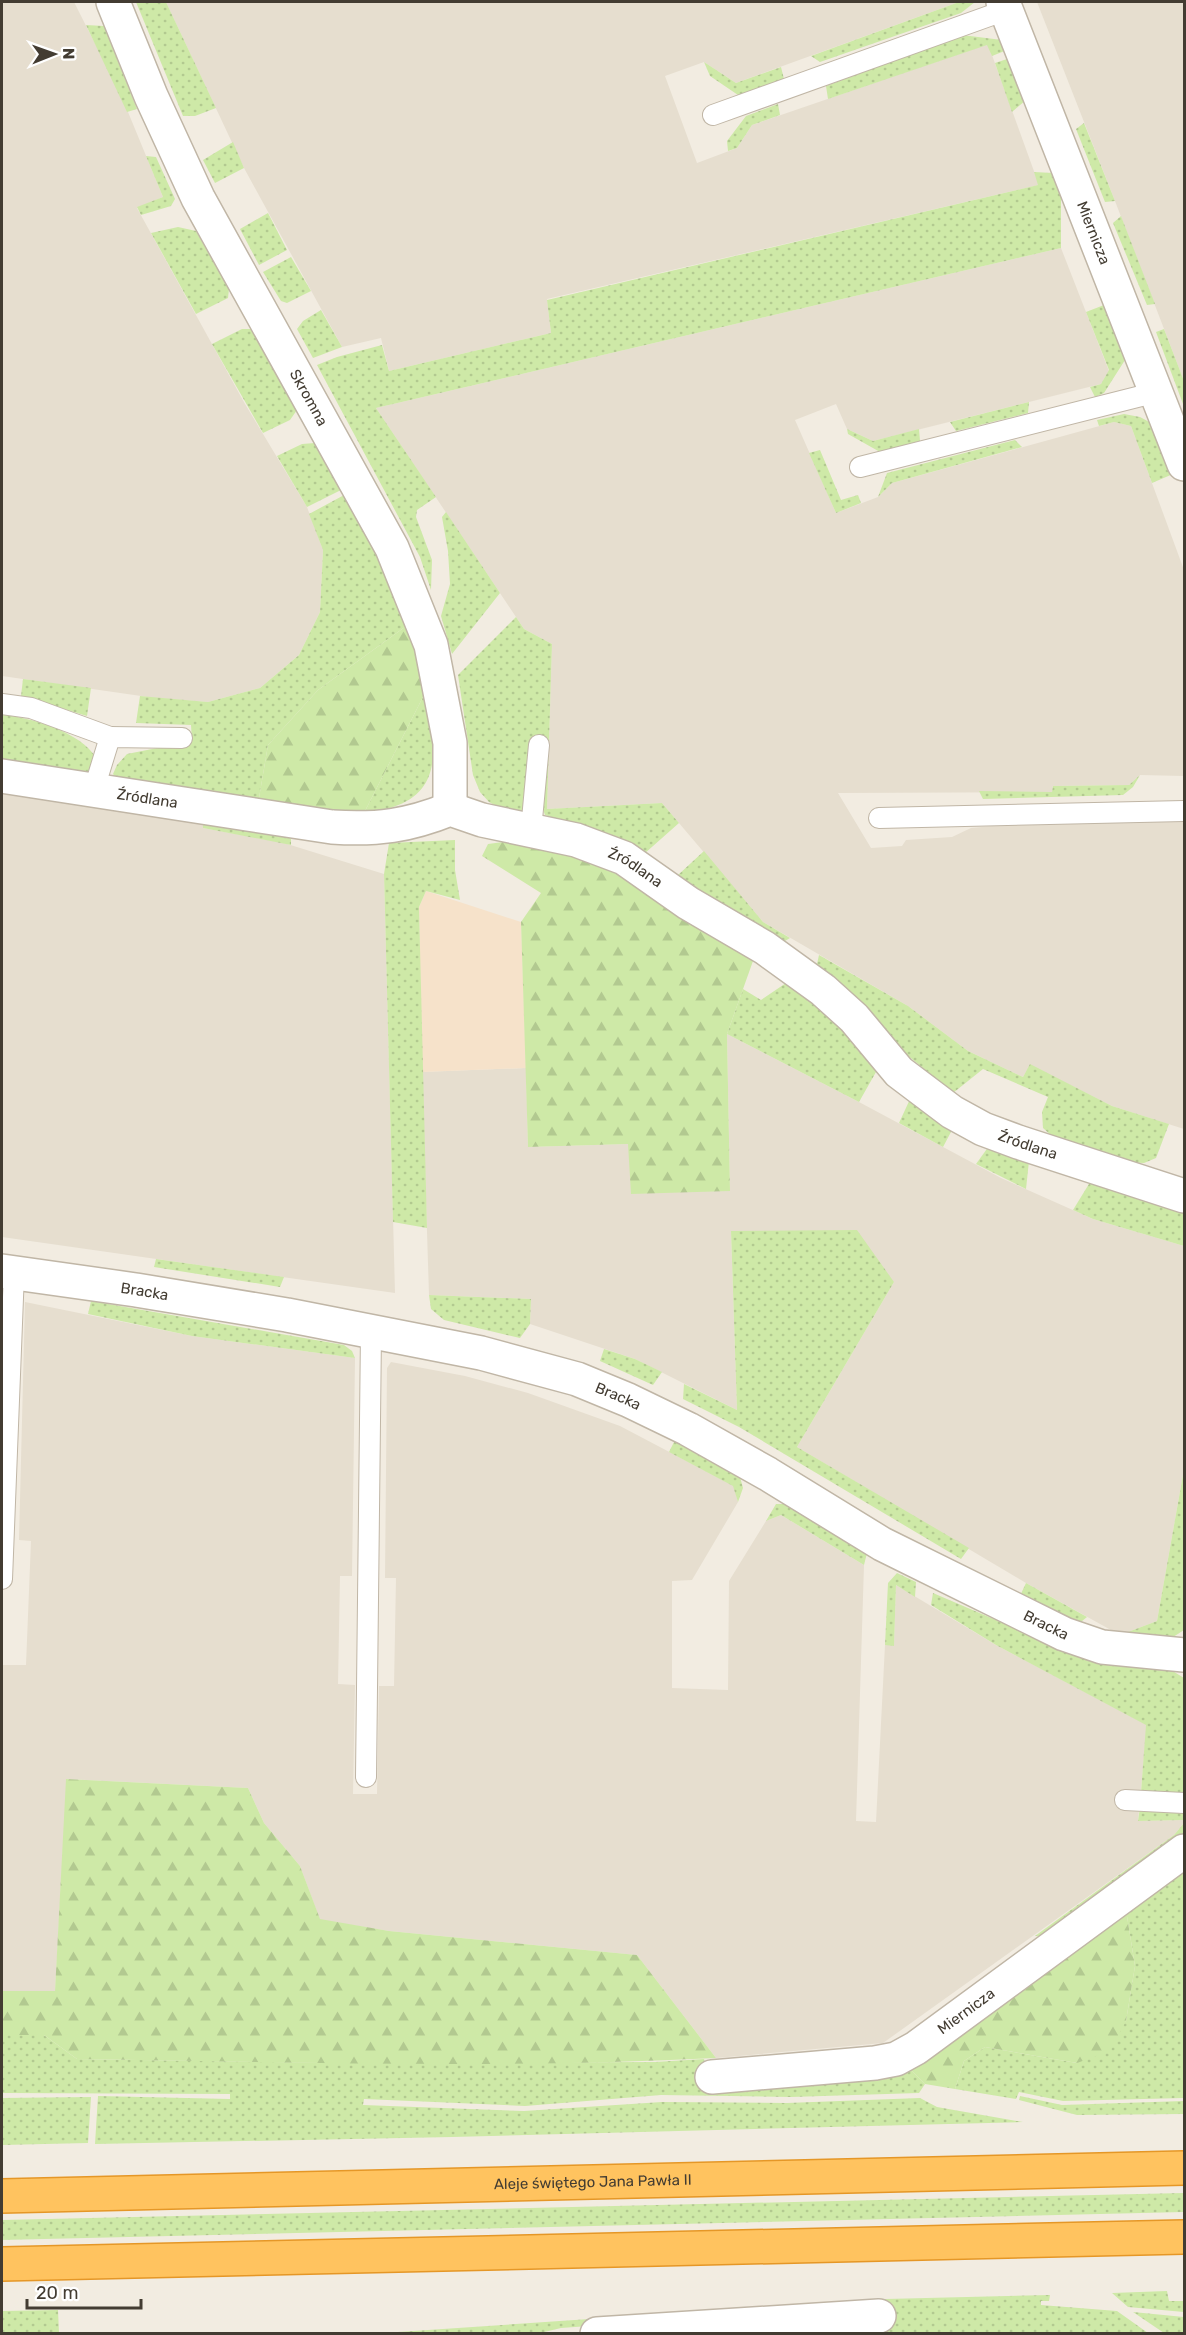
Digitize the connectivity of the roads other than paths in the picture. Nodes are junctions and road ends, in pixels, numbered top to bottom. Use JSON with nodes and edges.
{"nodes":[{"id":1,"x":112,"y":2,"type":"edge"},
{"id":2,"x":1005,"y":6,"type":"edge"},
{"id":3,"x":713,"y":115,"type":"dead end"},
{"id":4,"x":1157,"y":392,"type":"junction"},
{"id":5,"x":1185,"y":464,"type":"edge"},
{"id":6,"x":860,"y":467,"type":"dead end"},
{"id":7,"x":2,"y":704,"type":"edge"},
{"id":8,"x":110,"y":738,"type":"junction"},
{"id":9,"x":182,"y":738,"type":"dead end"},
{"id":10,"x":539,"y":745,"type":"dead end"},
{"id":11,"x":2,"y":776,"type":"edge"},
{"id":12,"x":94,"y":789,"type":"junction"},
{"id":13,"x":450,"y":809,"type":"junction"},
{"id":14,"x":1185,"y":811,"type":"edge"},
{"id":15,"x":879,"y":818,"type":"dead end"},
{"id":16,"x":531,"y":830,"type":"junction"},
{"id":17,"x":1185,"y":1196,"type":"edge"},
{"id":18,"x":8,"y":1272,"type":"edge"},
{"id":19,"x":371,"y":1332,"type":"junction"},
{"id":20,"x":2,"y":1579,"type":"edge"},
{"id":21,"x":1185,"y":1655,"type":"edge"},
{"id":22,"x":366,"y":1777,"type":"dead end"},
{"id":23,"x":1125,"y":1800,"type":"dead end"},
{"id":24,"x":1185,"y":1803,"type":"edge"},
{"id":25,"x":1185,"y":1851,"type":"edge"},
{"id":26,"x":712,"y":2077,"type":"dead end"},
{"id":27,"x":1185,"y":2168,"type":"edge"},
{"id":28,"x":2,"y":2196,"type":"edge"},
{"id":29,"x":1185,"y":2237,"type":"edge"},
{"id":30,"x":2,"y":2264,"type":"edge"},
{"id":31,"x":879,"y":2316,"type":"dead end"},
{"id":32,"x":597,"y":2334,"type":"edge"}],
"edges":[{"from":1,"to":13,"type":"street","name":"Skromna"},
{"from":2,"to":3,"type":"lane"},
{"from":2,"to":4,"type":"street","name":"Miernicza"},
{"from":4,"to":5,"type":"street","name":"Miernicza"},
{"from":4,"to":6,"type":"lane"},
{"from":7,"to":8,"type":"lane"},
{"from":8,"to":9,"type":"lane"},
{"from":8,"to":12,"type":"lane"},
{"from":10,"to":16,"type":"lane"},
{"from":11,"to":12,"type":"street","name":"Źródlana"},
{"from":12,"to":13,"type":"street","name":"Źródlana"},
{"from":13,"to":16,"type":"street","name":"Źródlana"},
{"from":14,"to":15,"type":"lane"},
{"from":16,"to":17,"type":"street","name":"Źródlana"},
{"from":18,"to":19,"type":"street","name":"Bracka"},
{"from":18,"to":20,"type":"lane"},
{"from":19,"to":21,"type":"street","name":"Bracka"},
{"from":19,"to":22,"type":"lane"},
{"from":23,"to":24,"type":"lane"},
{"from":25,"to":26,"type":"street","name":"Miernicza"},
{"from":27,"to":28,"type":"highway","name":"Aleje świętego Jana Pawła II"},
{"from":29,"to":30,"type":"highway"},
{"from":31,"to":32,"type":"street"}]}
